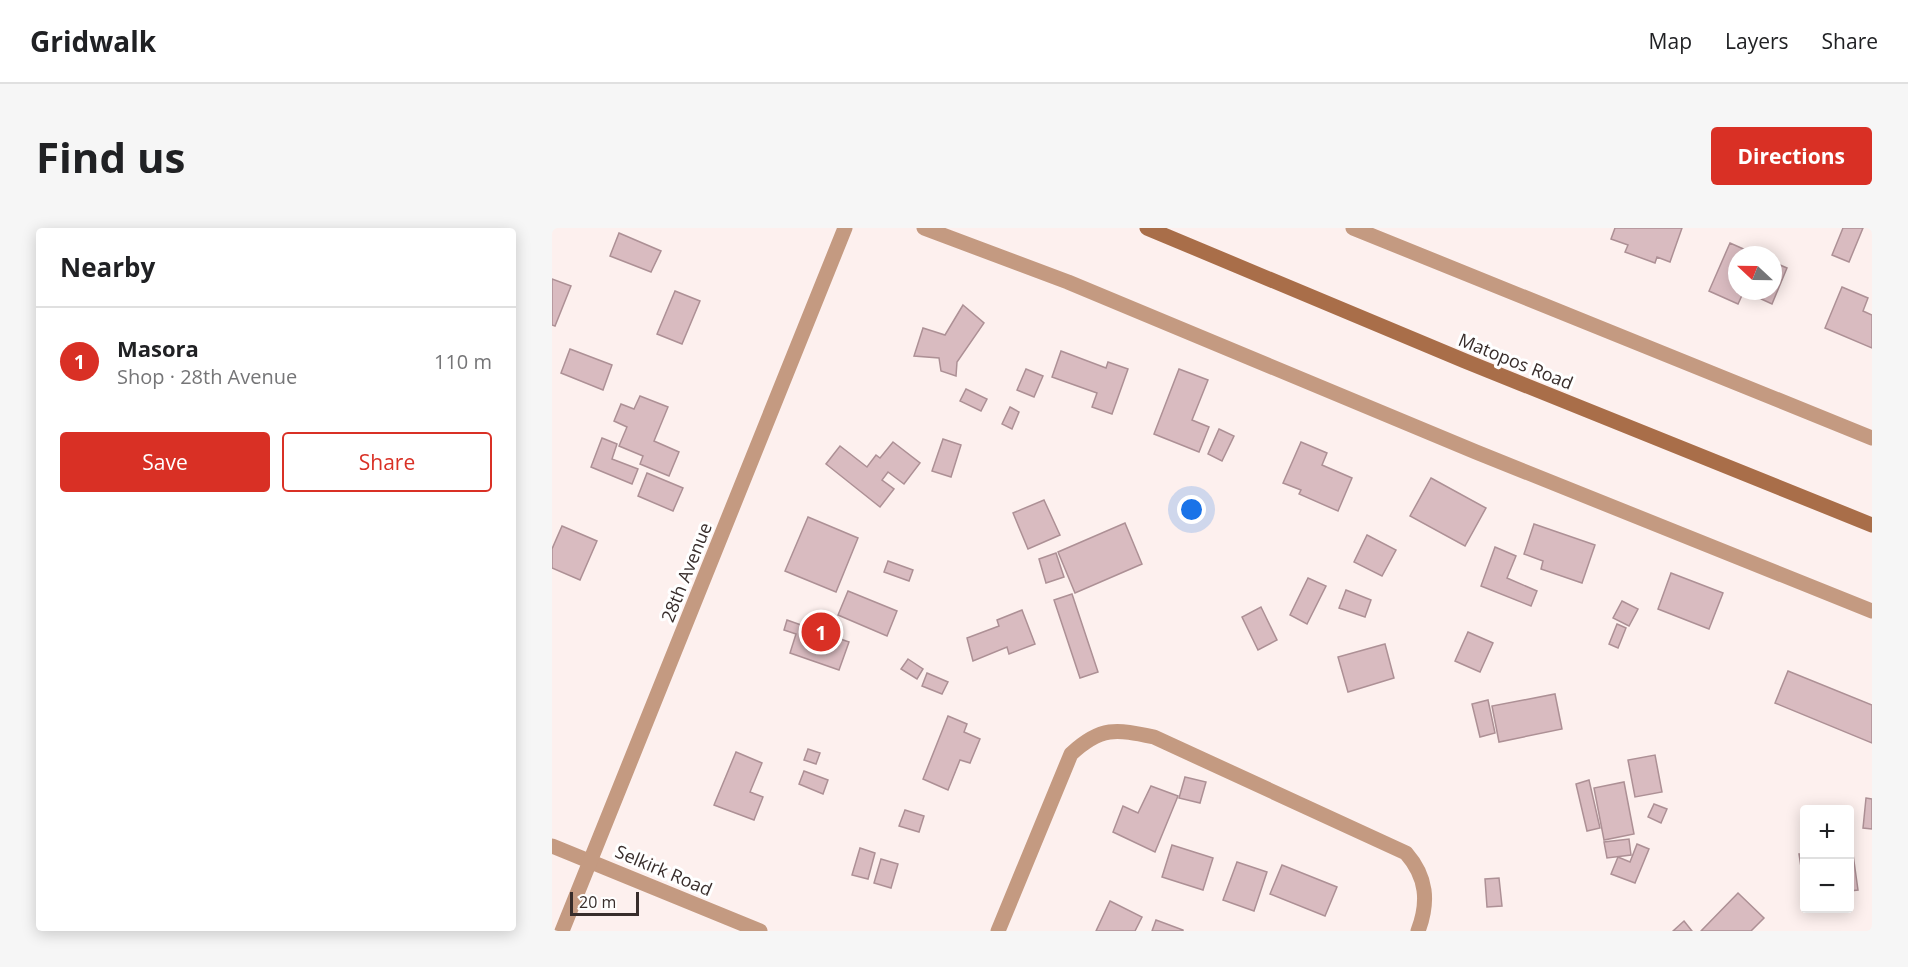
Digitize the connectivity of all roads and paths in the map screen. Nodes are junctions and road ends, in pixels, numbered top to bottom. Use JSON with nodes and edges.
{"nodes":[{"id":1,"x":845,"y":228,"type":"edge"},
{"id":2,"x":924,"y":228,"type":"edge"},
{"id":3,"x":1147,"y":228,"type":"edge"},
{"id":4,"x":1353,"y":228,"type":"edge"},
{"id":5,"x":1872,"y":438,"type":"edge"},
{"id":6,"x":1872,"y":525,"type":"edge"},
{"id":7,"x":1872,"y":611,"type":"edge"},
{"id":8,"x":552,"y":846,"type":"edge"},
{"id":9,"x":591,"y":861,"type":"junction"},
{"id":10,"x":562,"y":931,"type":"edge"},
{"id":11,"x":760,"y":931,"type":"edge"},
{"id":12,"x":998,"y":931,"type":"edge"},
{"id":13,"x":1418,"y":931,"type":"edge"}],
"edges":[{"from":1,"to":9,"type":"street","name":"28th Avenue"},
{"from":2,"to":7,"type":"street"},
{"from":3,"to":6,"type":"main road","name":"Matopos Road"},
{"from":4,"to":5,"type":"street"},
{"from":8,"to":9,"type":"street","name":"Selkirk Road"},
{"from":9,"to":10,"type":"street","name":"28th Avenue"},
{"from":9,"to":11,"type":"street","name":"Selkirk Road"},
{"from":12,"to":13,"type":"street"}]}
